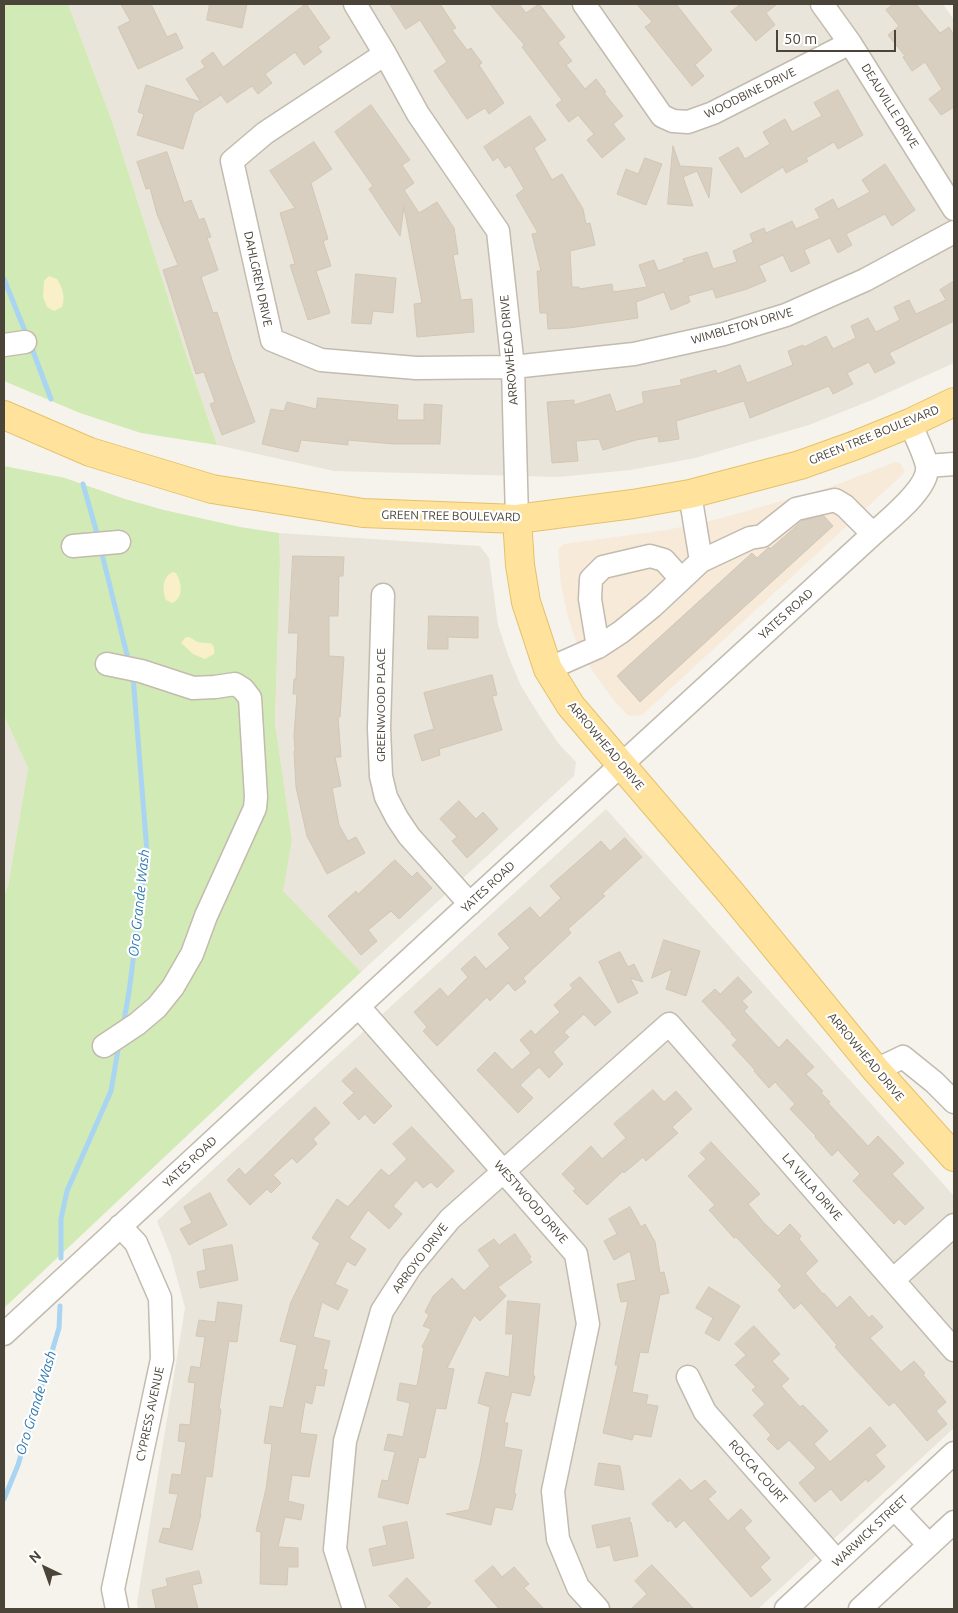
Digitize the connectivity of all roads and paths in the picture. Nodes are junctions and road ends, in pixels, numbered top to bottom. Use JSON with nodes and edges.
{"nodes":[{"id":1,"x":355,"y":4,"type":"edge"},
{"id":2,"x":584,"y":4,"type":"edge"},
{"id":3,"x":822,"y":4,"type":"edge"},
{"id":4,"x":850,"y":43,"type":"junction"},
{"id":5,"x":385,"y":54,"type":"junction"},
{"id":6,"x":954,"y":209,"type":"edge"},
{"id":7,"x":954,"y":232,"type":"edge"},
{"id":8,"x":513,"y":367,"type":"junction"},
{"id":9,"x":954,"y":402,"type":"edge"},
{"id":10,"x":4,"y":415,"type":"edge"},
{"id":11,"x":910,"y":423,"type":"junction"},
{"id":12,"x":954,"y":464,"type":"edge"},
{"id":13,"x":927,"y":466,"type":"junction"},
{"id":14,"x":690,"y":494,"type":"junction"},
{"id":15,"x":517,"y":519,"type":"junction"},
{"id":16,"x":873,"y":534,"type":"junction"},
{"id":17,"x":119,"y":542,"type":"dead end"},
{"id":18,"x":72,"y":546,"type":"dead end"},
{"id":19,"x":700,"y":562,"type":"junction"},
{"id":20,"x":682,"y":579,"type":"junction"},
{"id":21,"x":383,"y":595,"type":"dead end"},
{"id":22,"x":598,"y":647,"type":"junction"},
{"id":23,"x":107,"y":664,"type":"dead end"},
{"id":24,"x":548,"y":668,"type":"junction"},
{"id":25,"x":621,"y":764,"type":"junction"},
{"id":26,"x":470,"y":904,"type":"junction"},
{"id":27,"x":359,"y":1007,"type":"junction"},
{"id":28,"x":669,"y":1024,"type":"joint"},
{"id":29,"x":104,"y":1046,"type":"dead end"},
{"id":30,"x":876,"y":1070,"type":"junction"},
{"id":31,"x":954,"y":1102,"type":"edge"},
{"id":32,"x":954,"y":1157,"type":"edge"},
{"id":33,"x":504,"y":1171,"type":"junction"},
{"id":34,"x":954,"y":1225,"type":"edge"},
{"id":35,"x":120,"y":1226,"type":"junction"},
{"id":36,"x":893,"y":1280,"type":"junction"},
{"id":37,"x":4,"y":1334,"type":"edge"},
{"id":38,"x":954,"y":1350,"type":"edge"},
{"id":39,"x":688,"y":1377,"type":"dead end"},
{"id":40,"x":954,"y":1453,"type":"edge"},
{"id":41,"x":894,"y":1508,"type":"junction"},
{"id":42,"x":954,"y":1522,"type":"edge"},
{"id":43,"x":929,"y":1545,"type":"junction"},
{"id":44,"x":837,"y":1561,"type":"junction"},
{"id":45,"x":117,"y":1609,"type":"edge"},
{"id":46,"x":354,"y":1609,"type":"edge"},
{"id":47,"x":598,"y":1609,"type":"edge"},
{"id":48,"x":786,"y":1609,"type":"edge"},
{"id":49,"x":860,"y":1609,"type":"edge"}],
"edges":[{"from":1,"to":5,"type":"street","name":"ARROWHEAD DRIVE"},
{"from":2,"to":4,"type":"street","name":"WOODBINE DRIVE"},
{"from":3,"to":4,"type":"street","name":"DEAUVILLE DRIVE"},
{"from":4,"to":6,"type":"street","name":"DEAUVILLE DRIVE"},
{"from":5,"to":8,"type":"street","name":"ARROWHEAD DRIVE"},
{"from":5,"to":8,"type":"street","name":"DAHLGREN DRIVE"},
{"from":7,"to":8,"type":"street","name":"WIMBLETON DRIVE"},
{"from":8,"to":15,"type":"street","name":"ARROWHEAD DRIVE"},
{"from":9,"to":11,"type":"main road","name":"GREEN TREE BOULEVARD"},
{"from":10,"to":15,"type":"main road","name":"GREEN TREE BOULEVARD"},
{"from":11,"to":13,"type":"street"},
{"from":11,"to":14,"type":"main road","name":"GREEN TREE BOULEVARD"},
{"from":12,"to":13,"type":"street"},
{"from":13,"to":16,"type":"street","name":"YATES ROAD"},
{"from":14,"to":15,"type":"main road","name":"GREEN TREE BOULEVARD"},
{"from":14,"to":19,"type":"street"},
{"from":15,"to":24,"type":"main road","name":"ARROWHEAD DRIVE"},
{"from":16,"to":19,"type":"street"},
{"from":16,"to":25,"type":"street","name":"YATES ROAD"},
{"from":17,"to":18,"type":"street"},
{"from":19,"to":20,"type":"street"},
{"from":20,"to":22,"type":"street"},
{"from":20,"to":22,"type":"street"},
{"from":21,"to":26,"type":"street","name":"GREENWOOD PLACE"},
{"from":22,"to":24,"type":"street"},
{"from":23,"to":29,"type":"street"},
{"from":24,"to":25,"type":"main road","name":"ARROWHEAD DRIVE"},
{"from":25,"to":26,"type":"street","name":"YATES ROAD"},
{"from":25,"to":30,"type":"main road","name":"ARROWHEAD DRIVE"},
{"from":26,"to":27,"type":"street","name":"YATES ROAD"},
{"from":27,"to":33,"type":"street","name":"WESTWOOD DRIVE"},
{"from":27,"to":35,"type":"street","name":"YATES ROAD"},
{"from":28,"to":33,"type":"street","name":"ARROYO DRIVE"},
{"from":28,"to":36,"type":"street","name":"LA VILLA DRIVE"},
{"from":30,"to":31,"type":"street"},
{"from":30,"to":32,"type":"main road","name":"ARROWHEAD DRIVE"},
{"from":33,"to":46,"type":"street","name":"ARROYO DRIVE"},
{"from":33,"to":47,"type":"street","name":"WESTWOOD DRIVE"},
{"from":34,"to":36,"type":"street"},
{"from":35,"to":37,"type":"street","name":"YATES ROAD"},
{"from":35,"to":45,"type":"street","name":"CYPRESS AVENUE"},
{"from":36,"to":38,"type":"street","name":"LA VILLA DRIVE"},
{"from":39,"to":44,"type":"street","name":"ROCCA COURT"},
{"from":40,"to":41,"type":"street","name":"WARWICK STREET"},
{"from":41,"to":43,"type":"street"},
{"from":41,"to":44,"type":"street","name":"WARWICK STREET"},
{"from":42,"to":43,"type":"street"},
{"from":43,"to":49,"type":"street"},
{"from":44,"to":48,"type":"street","name":"WARWICK STREET"}]}
